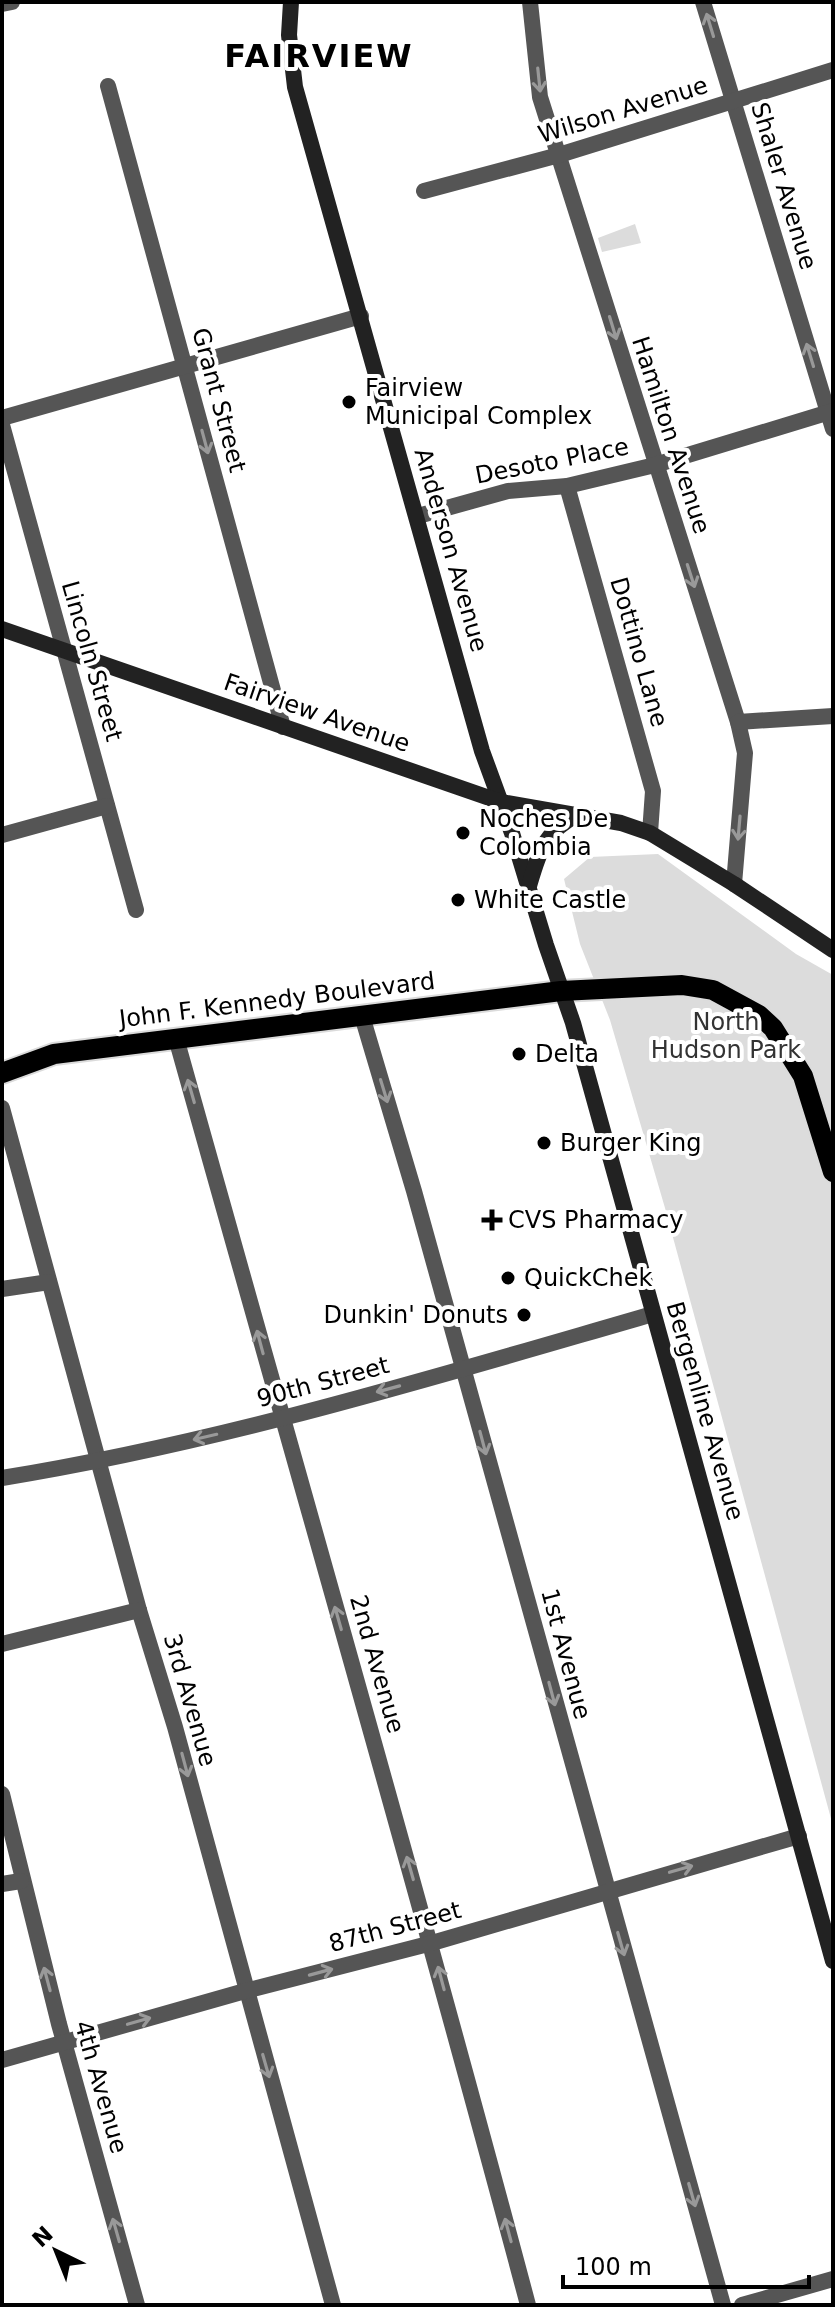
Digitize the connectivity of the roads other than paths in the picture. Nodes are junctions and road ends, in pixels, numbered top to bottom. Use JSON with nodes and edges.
{"nodes":[{"id":1,"x":12,"y":2,"type":"edge"},
{"id":2,"x":291,"y":2,"type":"edge"},
{"id":3,"x":530,"y":2,"type":"edge"},
{"id":4,"x":703,"y":2,"type":"edge"},
{"id":5,"x":2,"y":4,"type":"edge"},
{"id":6,"x":833,"y":70,"type":"edge"},
{"id":7,"x":108,"y":86,"type":"dead end"},
{"id":8,"x":733,"y":102,"type":"junction"},
{"id":9,"x":559,"y":155,"type":"junction"},
{"id":10,"x":424,"y":191,"type":"dead end"},
{"id":11,"x":361,"y":316,"type":"junction"},
{"id":12,"x":184,"y":367,"type":"junction"},
{"id":13,"x":830,"y":411,"type":"edge"},
{"id":14,"x":2,"y":418,"type":"edge"},
{"id":15,"x":2,"y":425,"type":"edge"},
{"id":16,"x":833,"y":429,"type":"edge"},
{"id":17,"x":655,"y":465,"type":"junction"},
{"id":18,"x":567,"y":486,"type":"junction"},
{"id":19,"x":418,"y":516,"type":"junction"},
{"id":20,"x":2,"y":629,"type":"edge"},
{"id":21,"x":24,"y":637,"type":"junction"},
{"id":22,"x":2,"y":641,"type":"edge"},
{"id":23,"x":64,"y":651,"type":"junction"},
{"id":24,"x":833,"y":716,"type":"edge"},
{"id":25,"x":738,"y":722,"type":"junction"},
{"id":26,"x":283,"y":727,"type":"junction"},
{"id":27,"x":501,"y":802,"type":"junction"},
{"id":28,"x":107,"y":806,"type":"junction"},
{"id":29,"x":577,"y":815,"type":"junction"},
{"id":30,"x":511,"y":829,"type":"joint"},
{"id":31,"x":650,"y":833,"type":"junction"},
{"id":32,"x":2,"y":835,"type":"edge"},
{"id":33,"x":734,"y":884,"type":"junction"},
{"id":34,"x":529,"y":887,"type":"junction"},
{"id":35,"x":136,"y":910,"type":"dead end"},
{"id":36,"x":833,"y":950,"type":"edge"},
{"id":37,"x":561,"y":991,"type":"junction"},
{"id":38,"x":362,"y":1016,"type":"junction"},
{"id":39,"x":176,"y":1038,"type":"junction"},
{"id":40,"x":2,"y":1073,"type":"edge"},
{"id":41,"x":2,"y":1108,"type":"edge"},
{"id":42,"x":833,"y":1172,"type":"edge"},
{"id":43,"x":49,"y":1282,"type":"junction"},
{"id":44,"x":2,"y":1289,"type":"edge"},
{"id":45,"x":653,"y":1314,"type":"junction"},
{"id":46,"x":463,"y":1368,"type":"junction"},
{"id":47,"x":281,"y":1417,"type":"junction"},
{"id":48,"x":99,"y":1463,"type":"junction"},
{"id":49,"x":2,"y":1478,"type":"edge"},
{"id":50,"x":139,"y":1610,"type":"junction"},
{"id":51,"x":2,"y":1644,"type":"edge"},
{"id":52,"x":2,"y":1794,"type":"edge"},
{"id":53,"x":799,"y":1836,"type":"junction"},
{"id":54,"x":21,"y":1881,"type":"junction"},
{"id":55,"x":2,"y":1884,"type":"edge"},
{"id":56,"x":606,"y":1891,"type":"junction"},
{"id":57,"x":432,"y":1943,"type":"junction"},
{"id":58,"x":833,"y":1961,"type":"edge"},
{"id":59,"x":245,"y":1991,"type":"junction"},
{"id":60,"x":63,"y":2042,"type":"junction"},
{"id":61,"x":2,"y":2060,"type":"edge"},
{"id":62,"x":833,"y":2279,"type":"edge"},
{"id":63,"x":137,"y":2305,"type":"edge"},
{"id":64,"x":333,"y":2305,"type":"edge"},
{"id":65,"x":528,"y":2305,"type":"edge"},
{"id":66,"x":723,"y":2305,"type":"edge"},
{"id":67,"x":742,"y":2305,"type":"edge"}],
"edges":[{"from":1,"to":5,"type":"street"},
{"from":2,"to":11,"type":"main road","name":"Anderson Avenue"},
{"from":3,"to":9,"type":"street","name":"Hamilton Avenue","one_way":true},
{"from":8,"to":4,"type":"street","name":"Shaler Avenue","one_way":true},
{"from":6,"to":8,"type":"street","name":"Wilson Avenue"},
{"from":7,"to":12,"type":"street","name":"Grant Street"},
{"from":8,"to":9,"type":"street","name":"Wilson Avenue"},
{"from":13,"to":8,"type":"street","name":"Shaler Avenue","one_way":true},
{"from":9,"to":10,"type":"street","name":"Wilson Avenue"},
{"from":9,"to":17,"type":"street","name":"Hamilton Avenue","one_way":true},
{"from":11,"to":12,"type":"street"},
{"from":11,"to":19,"type":"main road","name":"Anderson Avenue"},
{"from":12,"to":14,"type":"street"},
{"from":12,"to":26,"type":"street","name":"Grant Street","one_way":true},
{"from":13,"to":16,"type":"street","name":"Shaler Avenue"},
{"from":13,"to":17,"type":"street","name":"Desoto Place"},
{"from":15,"to":23,"type":"street","name":"Lincoln Street"},
{"from":17,"to":18,"type":"street","name":"Desoto Place"},
{"from":17,"to":25,"type":"street","name":"Hamilton Avenue","one_way":true},
{"from":18,"to":19,"type":"street","name":"Desoto Place"},
{"from":18,"to":31,"type":"street","name":"Dottino Lane"},
{"from":19,"to":27,"type":"main road","name":"Anderson Avenue"},
{"from":20,"to":21,"type":"main road","name":"Fairview Avenue"},
{"from":21,"to":22,"type":"street"},
{"from":21,"to":23,"type":"main road","name":"Fairview Avenue"},
{"from":23,"to":26,"type":"main road","name":"Fairview Avenue"},
{"from":23,"to":28,"type":"street","name":"Lincoln Street"},
{"from":24,"to":25,"type":"street"},
{"from":25,"to":33,"type":"street","name":"Hamilton Avenue","one_way":true},
{"from":26,"to":27,"type":"main road","name":"Fairview Avenue"},
{"from":27,"to":29,"type":"main road","name":"Fairview Avenue"},
{"from":27,"to":30,"type":"main road","name":"Anderson Avenue"},
{"from":28,"to":32,"type":"street"},
{"from":28,"to":35,"type":"street","name":"Lincoln Street"},
{"from":29,"to":31,"type":"main road","name":"Fairview Avenue"},
{"from":29,"to":34,"type":"main road"},
{"from":30,"to":34,"type":"main road","name":"Bergenline Avenue"},
{"from":31,"to":33,"type":"main road","name":"Fairview Avenue"},
{"from":33,"to":36,"type":"main road","name":"Fairview Avenue"},
{"from":34,"to":37,"type":"main road","name":"Bergenline Avenue"},
{"from":37,"to":38,"type":"main road","name":"John F. Kennedy Boulevard"},
{"from":37,"to":42,"type":"main road","name":"John F. Kennedy Boulevard"},
{"from":37,"to":45,"type":"main road","name":"Bergenline Avenue"},
{"from":38,"to":39,"type":"main road","name":"John F. Kennedy Boulevard"},
{"from":38,"to":46,"type":"street","name":"1st Avenue","one_way":true},
{"from":39,"to":40,"type":"main road","name":"John F. Kennedy Boulevard"},
{"from":47,"to":39,"type":"street","name":"2nd Avenue","one_way":true},
{"from":41,"to":43,"type":"street","name":"3rd Avenue"},
{"from":43,"to":44,"type":"street"},
{"from":43,"to":48,"type":"street","name":"3rd Avenue"},
{"from":45,"to":46,"type":"street","name":"90th Street"},
{"from":45,"to":53,"type":"main road","name":"Bergenline Avenue"},
{"from":46,"to":47,"type":"street","name":"90th Street","one_way":true},
{"from":46,"to":56,"type":"street","name":"1st Avenue","one_way":true},
{"from":47,"to":48,"type":"street","name":"90th Street","one_way":true},
{"from":57,"to":47,"type":"street","name":"2nd Avenue","one_way":true},
{"from":48,"to":49,"type":"street","name":"90th Street"},
{"from":48,"to":50,"type":"street","name":"3rd Avenue"},
{"from":50,"to":51,"type":"street"},
{"from":50,"to":59,"type":"street","name":"3rd Avenue","one_way":true},
{"from":52,"to":54,"type":"street","name":"4th Avenue"},
{"from":56,"to":53,"type":"street","name":"87th Street","one_way":true},
{"from":53,"to":58,"type":"main road","name":"Bergenline Avenue"},
{"from":54,"to":55,"type":"street"},
{"from":60,"to":54,"type":"street","name":"4th Avenue","one_way":true},
{"from":56,"to":57,"type":"street","name":"87th Street"},
{"from":56,"to":66,"type":"street","name":"1st Avenue","one_way":true},
{"from":59,"to":57,"type":"street","name":"87th Street","one_way":true},
{"from":65,"to":57,"type":"street","name":"2nd Avenue","one_way":true},
{"from":60,"to":59,"type":"street","name":"87th Street","one_way":true},
{"from":59,"to":64,"type":"street","name":"3rd Avenue","one_way":true},
{"from":60,"to":61,"type":"street","name":"87th Street"},
{"from":63,"to":60,"type":"street","name":"4th Avenue","one_way":true},
{"from":62,"to":67,"type":"street"}]}
